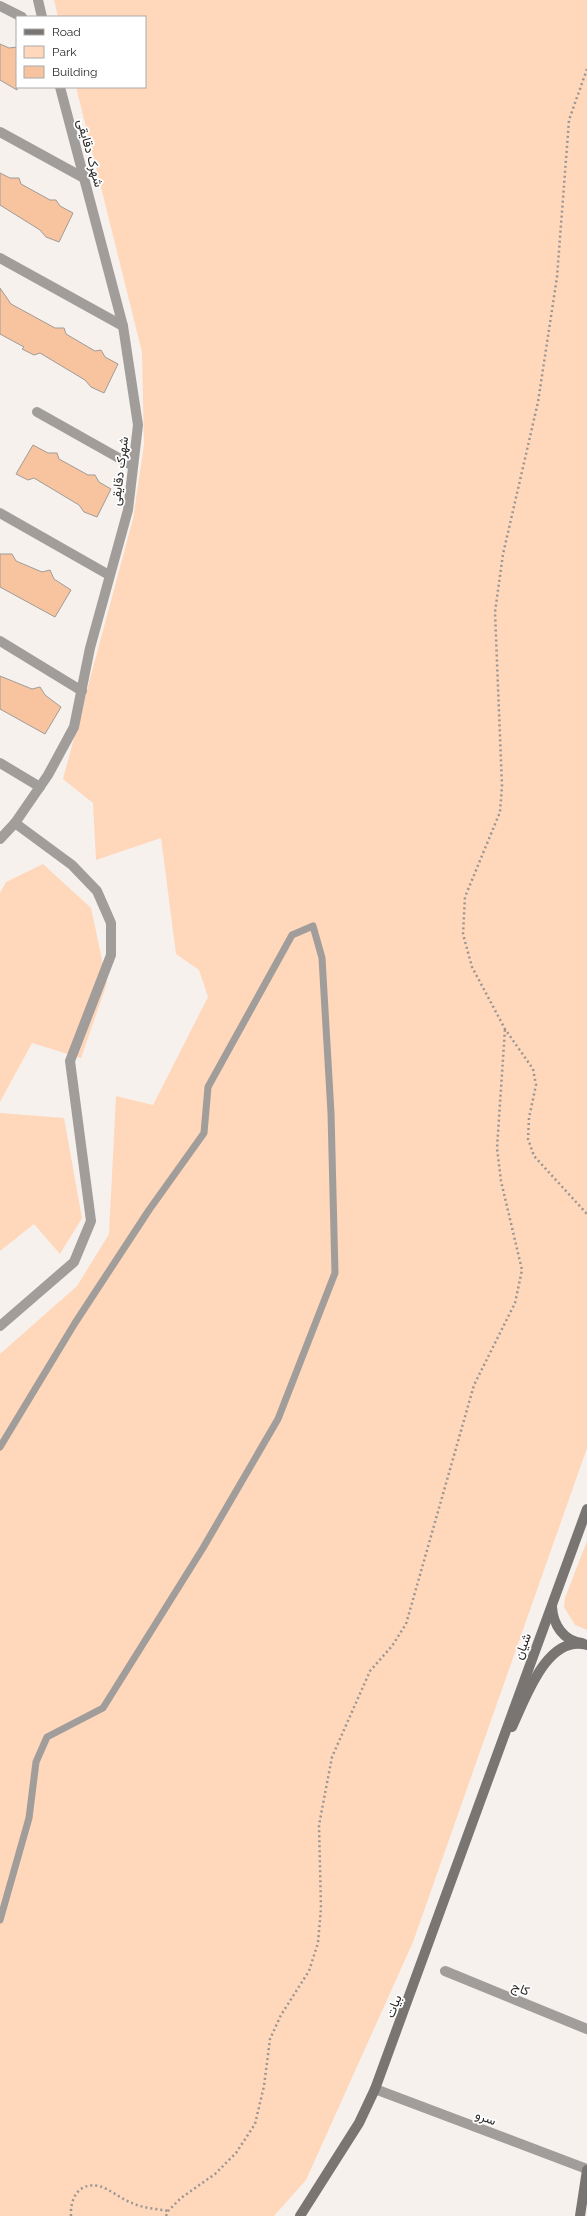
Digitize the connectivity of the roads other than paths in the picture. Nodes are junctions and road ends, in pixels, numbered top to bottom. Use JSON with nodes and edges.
{"nodes":[{"id":1,"x":38,"y":0,"type":"edge"},
{"id":2,"x":0,"y":6,"type":"edge"},
{"id":3,"x":20,"y":16,"type":"edge"},
{"id":4,"x":42,"y":16,"type":"edge"},
{"id":5,"x":60,"y":88,"type":"edge"},
{"id":6,"x":0,"y":132,"type":"edge"},
{"id":7,"x":84,"y":178,"type":"junction"},
{"id":8,"x":0,"y":258,"type":"edge"},
{"id":9,"x":123,"y":326,"type":"junction"},
{"id":10,"x":37,"y":412,"type":"dead end"},
{"id":11,"x":133,"y":466,"type":"junction"},
{"id":12,"x":0,"y":513,"type":"edge"},
{"id":13,"x":110,"y":575,"type":"junction"},
{"id":14,"x":0,"y":641,"type":"edge"},
{"id":15,"x":82,"y":691,"type":"junction"},
{"id":16,"x":0,"y":763,"type":"edge"},
{"id":17,"x":40,"y":787,"type":"junction"},
{"id":18,"x":15,"y":823,"type":"junction"},
{"id":19,"x":0,"y":839,"type":"edge"},
{"id":20,"x":0,"y":1326,"type":"edge"},
{"id":21,"x":0,"y":1447,"type":"edge"},
{"id":22,"x":587,"y":1509,"type":"edge"},
{"id":23,"x":552,"y":1605,"type":"junction"},
{"id":24,"x":585,"y":1644,"type":"edge"},
{"id":25,"x":482,"y":1792,"type":"junction"},
{"id":26,"x":0,"y":1920,"type":"edge"},
{"id":27,"x":445,"y":1971,"type":"dead end"},
{"id":28,"x":587,"y":2029,"type":"edge"},
{"id":29,"x":375,"y":2089,"type":"junction"},
{"id":30,"x":587,"y":2170,"type":"edge"},
{"id":31,"x":300,"y":2216,"type":"edge"},
{"id":32,"x":580,"y":2216,"type":"edge"}],
"edges":[{"from":1,"to":4,"type":"street"},
{"from":2,"to":3,"type":"street"},
{"from":5,"to":7,"type":"street","name":"شهرک دقایقی"},
{"from":6,"to":7,"type":"street"},
{"from":7,"to":9,"type":"street","name":"شهرک دقایقی"},
{"from":8,"to":9,"type":"street"},
{"from":9,"to":11,"type":"street","name":"شهرک دقایقی"},
{"from":10,"to":11,"type":"street"},
{"from":11,"to":13,"type":"street","name":"شهرک دقایقی"},
{"from":12,"to":13,"type":"street"},
{"from":13,"to":15,"type":"street","name":"شهرک دقایقی"},
{"from":14,"to":15,"type":"street"},
{"from":15,"to":17,"type":"street","name":"شهرک دقایقی"},
{"from":16,"to":17,"type":"street"},
{"from":17,"to":18,"type":"street","name":"شهرک دقایقی"},
{"from":18,"to":19,"type":"street","name":"شهرک دقایقی"},
{"from":18,"to":20,"type":"street"},
{"from":21,"to":26,"type":"lane"},
{"from":22,"to":23,"type":"main road","name":"شیان"},
{"from":23,"to":24,"type":"main road"},
{"from":23,"to":25,"type":"main road","name":"شیان"},
{"from":24,"to":25,"type":"main road"},
{"from":25,"to":29,"type":"main road","name":"بیات"},
{"from":27,"to":28,"type":"street","name":"کاج"},
{"from":29,"to":30,"type":"street","name":"سرو"},
{"from":29,"to":31,"type":"main road","name":"بیات"},
{"from":30,"to":32,"type":"main road"}]}
